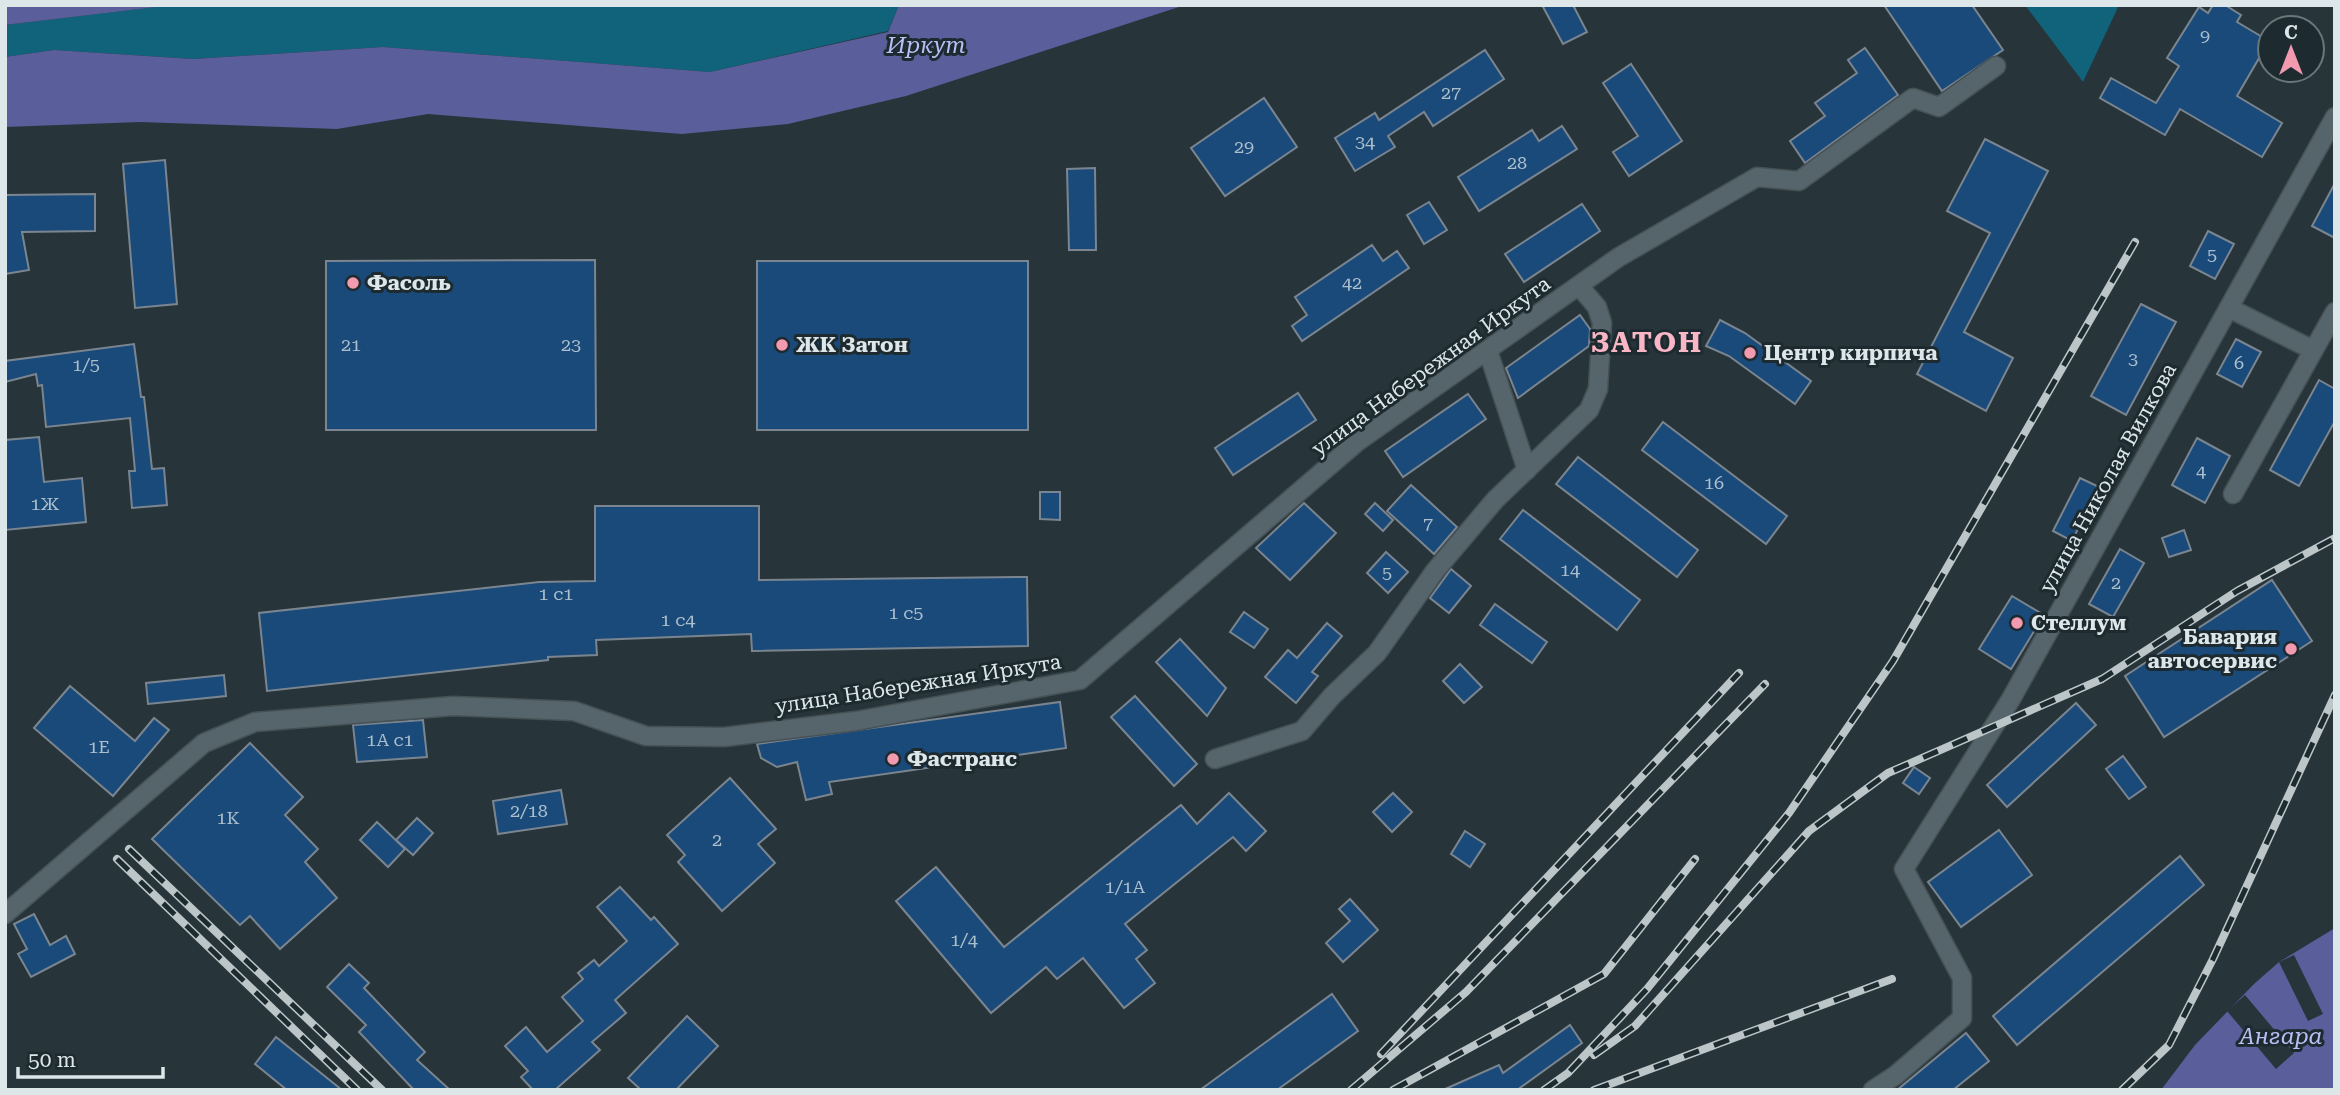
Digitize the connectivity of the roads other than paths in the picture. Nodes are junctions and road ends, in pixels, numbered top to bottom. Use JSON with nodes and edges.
{"nodes":[{"id":1,"x":1996,"y":66,"type":"dead end"},
{"id":2,"x":2335,"y":117,"type":"edge"},
{"id":3,"x":1580,"y":286,"type":"junction"},
{"id":4,"x":2229,"y":308,"type":"junction"},
{"id":5,"x":2335,"y":312,"type":"edge"},
{"id":6,"x":1488,"y":351,"type":"junction"},
{"id":7,"x":2313,"y":351,"type":"junction"},
{"id":8,"x":1527,"y":470,"type":"junction"},
{"id":9,"x":2233,"y":494,"type":"dead end"},
{"id":10,"x":1215,"y":759,"type":"dead end"},
{"id":11,"x":5,"y":914,"type":"edge"},
{"id":12,"x":1873,"y":1090,"type":"edge"}],
"edges":[{"from":1,"to":3,"type":"street","name":"улица Набережная Иркута"},
{"from":2,"to":4,"type":"street","name":"улица Николая Вилкова"},
{"from":3,"to":6,"type":"street","name":"улица Набережная Иркута"},
{"from":3,"to":8,"type":"street"},
{"from":4,"to":7,"type":"street"},
{"from":4,"to":12,"type":"street","name":"улица Николая Вилкова"},
{"from":5,"to":7,"type":"street"},
{"from":6,"to":8,"type":"street"},
{"from":6,"to":11,"type":"street","name":"улица Набережная Иркута"},
{"from":7,"to":9,"type":"street"},
{"from":8,"to":10,"type":"street"}]}
